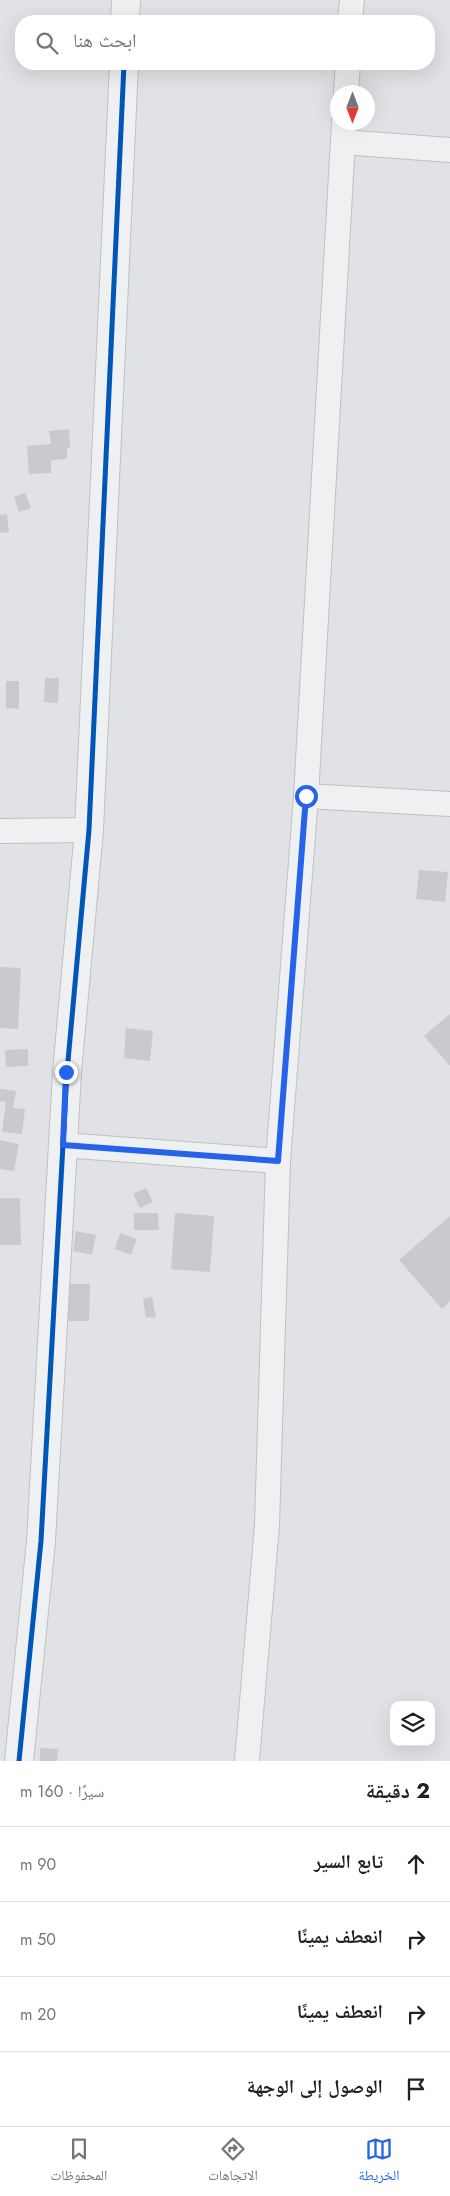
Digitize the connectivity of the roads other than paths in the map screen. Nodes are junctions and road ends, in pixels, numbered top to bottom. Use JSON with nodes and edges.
{"nodes":[{"id":1,"x":126,"y":0,"type":"edge"},
{"id":2,"x":352,"y":0,"type":"edge"},
{"id":3,"x":126,"y":15,"type":"edge"},
{"id":4,"x":351,"y":15,"type":"edge"},
{"id":5,"x":124,"y":70,"type":"edge"},
{"id":6,"x":348,"y":70,"type":"edge"},
{"id":7,"x":346,"y":85,"type":"edge"},
{"id":8,"x":343,"y":132,"type":"edge"},
{"id":9,"x":450,"y":150,"type":"edge"},
{"id":10,"x":306,"y":796,"type":"junction"},
{"id":11,"x":450,"y":804,"type":"edge"},
{"id":12,"x":89,"y":830,"type":"junction"},
{"id":13,"x":0,"y":831,"type":"edge"},
{"id":14,"x":63,"y":1145,"type":"junction"},
{"id":15,"x":278,"y":1161,"type":"junction"},
{"id":16,"x":19,"y":1761,"type":"edge"},
{"id":17,"x":247,"y":1761,"type":"edge"}],
"edges":[{"from":1,"to":3,"type":"street"},
{"from":2,"to":4,"type":"street"},
{"from":5,"to":12,"type":"street"},
{"from":6,"to":7,"type":"street"},
{"from":8,"to":9,"type":"street"},
{"from":8,"to":10,"type":"street"},
{"from":10,"to":11,"type":"street"},
{"from":10,"to":15,"type":"street"},
{"from":12,"to":13,"type":"street"},
{"from":12,"to":14,"type":"street"},
{"from":14,"to":15,"type":"street"},
{"from":14,"to":16,"type":"street"},
{"from":15,"to":17,"type":"street"}]}
